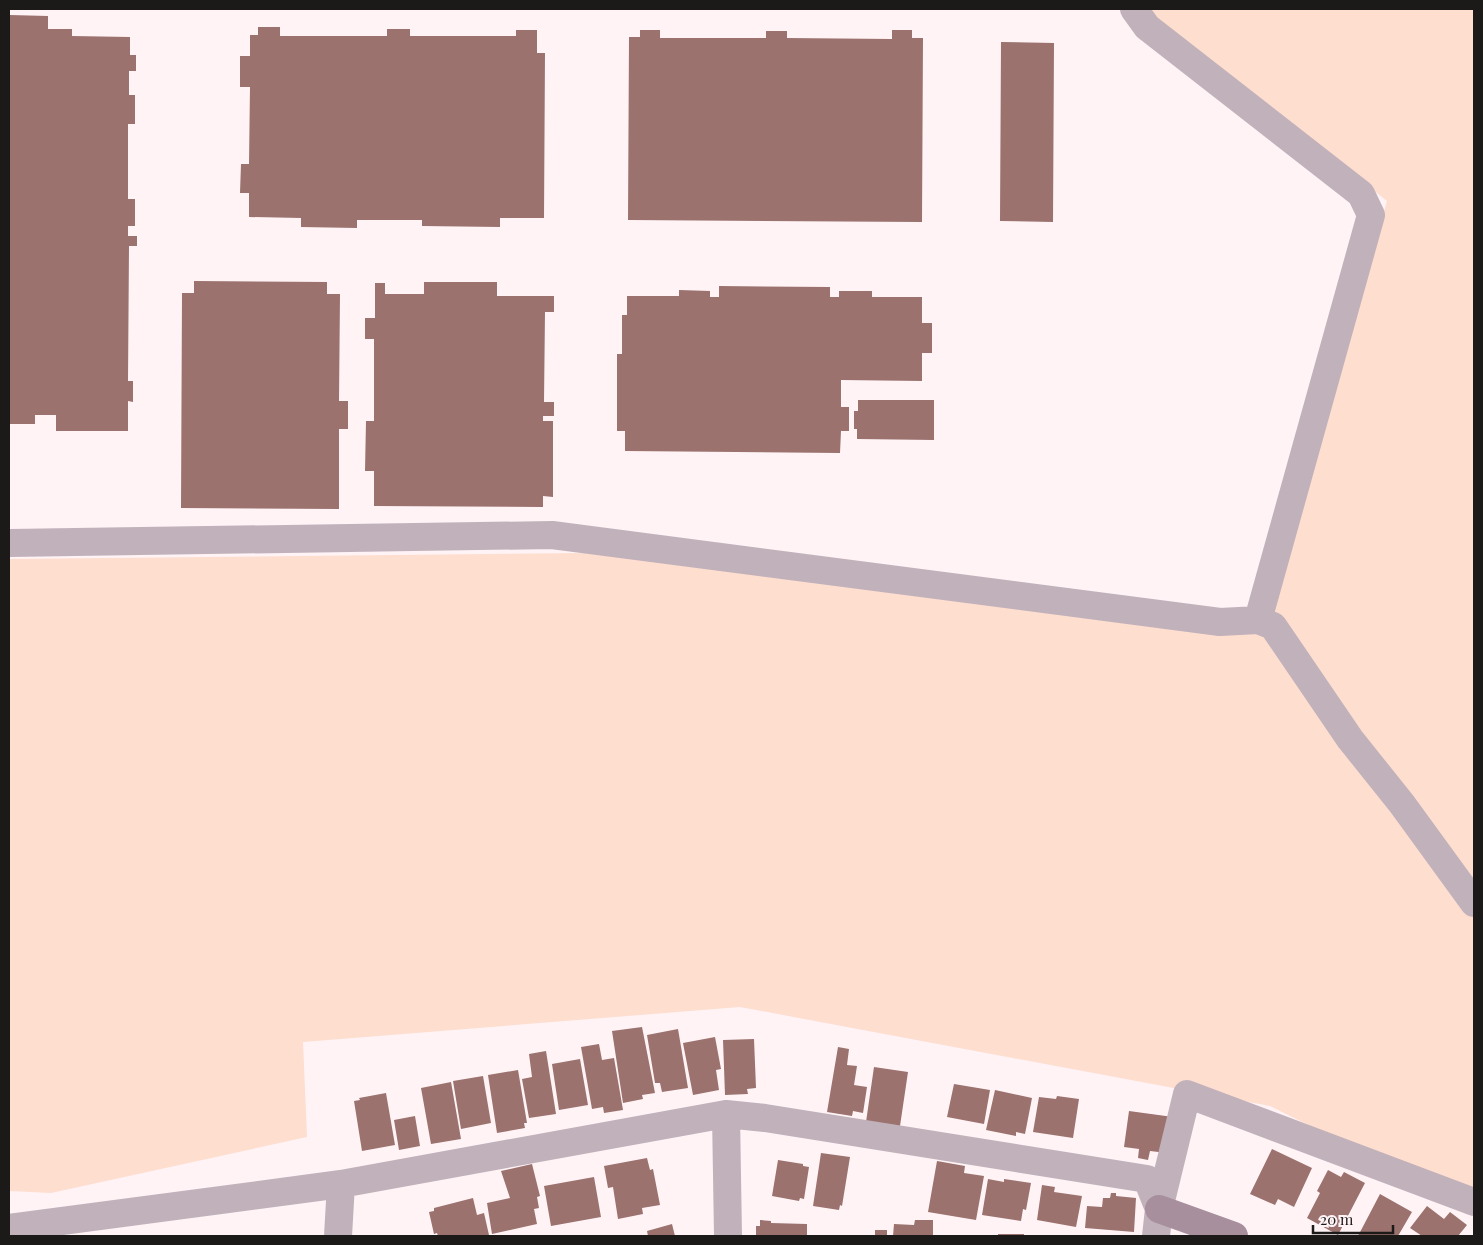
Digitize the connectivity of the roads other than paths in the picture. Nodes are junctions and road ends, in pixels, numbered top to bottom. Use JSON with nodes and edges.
{"nodes":[{"id":1,"x":1134,"y":9,"type":"edge"},
{"id":2,"x":9,"y":543,"type":"edge"},
{"id":3,"x":1258,"y":620,"type":"junction"},
{"id":4,"x":1474,"y":903,"type":"edge"},
{"id":5,"x":726,"y":1114,"type":"junction"},
{"id":6,"x":342,"y":1184,"type":"junction"},
{"id":7,"x":1474,"y":1202,"type":"edge"},
{"id":8,"x":1159,"y":1209,"type":"junction"},
{"id":9,"x":9,"y":1228,"type":"edge"},
{"id":10,"x":338,"y":1236,"type":"edge"},
{"id":11,"x":728,"y":1236,"type":"edge"},
{"id":12,"x":1156,"y":1236,"type":"edge"},
{"id":13,"x":1234,"y":1236,"type":"edge"}],
"edges":[{"from":1,"to":3,"type":"street"},
{"from":2,"to":3,"type":"street"},
{"from":3,"to":4,"type":"street"},
{"from":5,"to":6,"type":"street"},
{"from":5,"to":8,"type":"street"},
{"from":5,"to":11,"type":"street"},
{"from":6,"to":9,"type":"street"},
{"from":6,"to":10,"type":"street"},
{"from":7,"to":8,"type":"street"},
{"from":8,"to":12,"type":"street"},
{"from":8,"to":13,"type":"street"}]}
